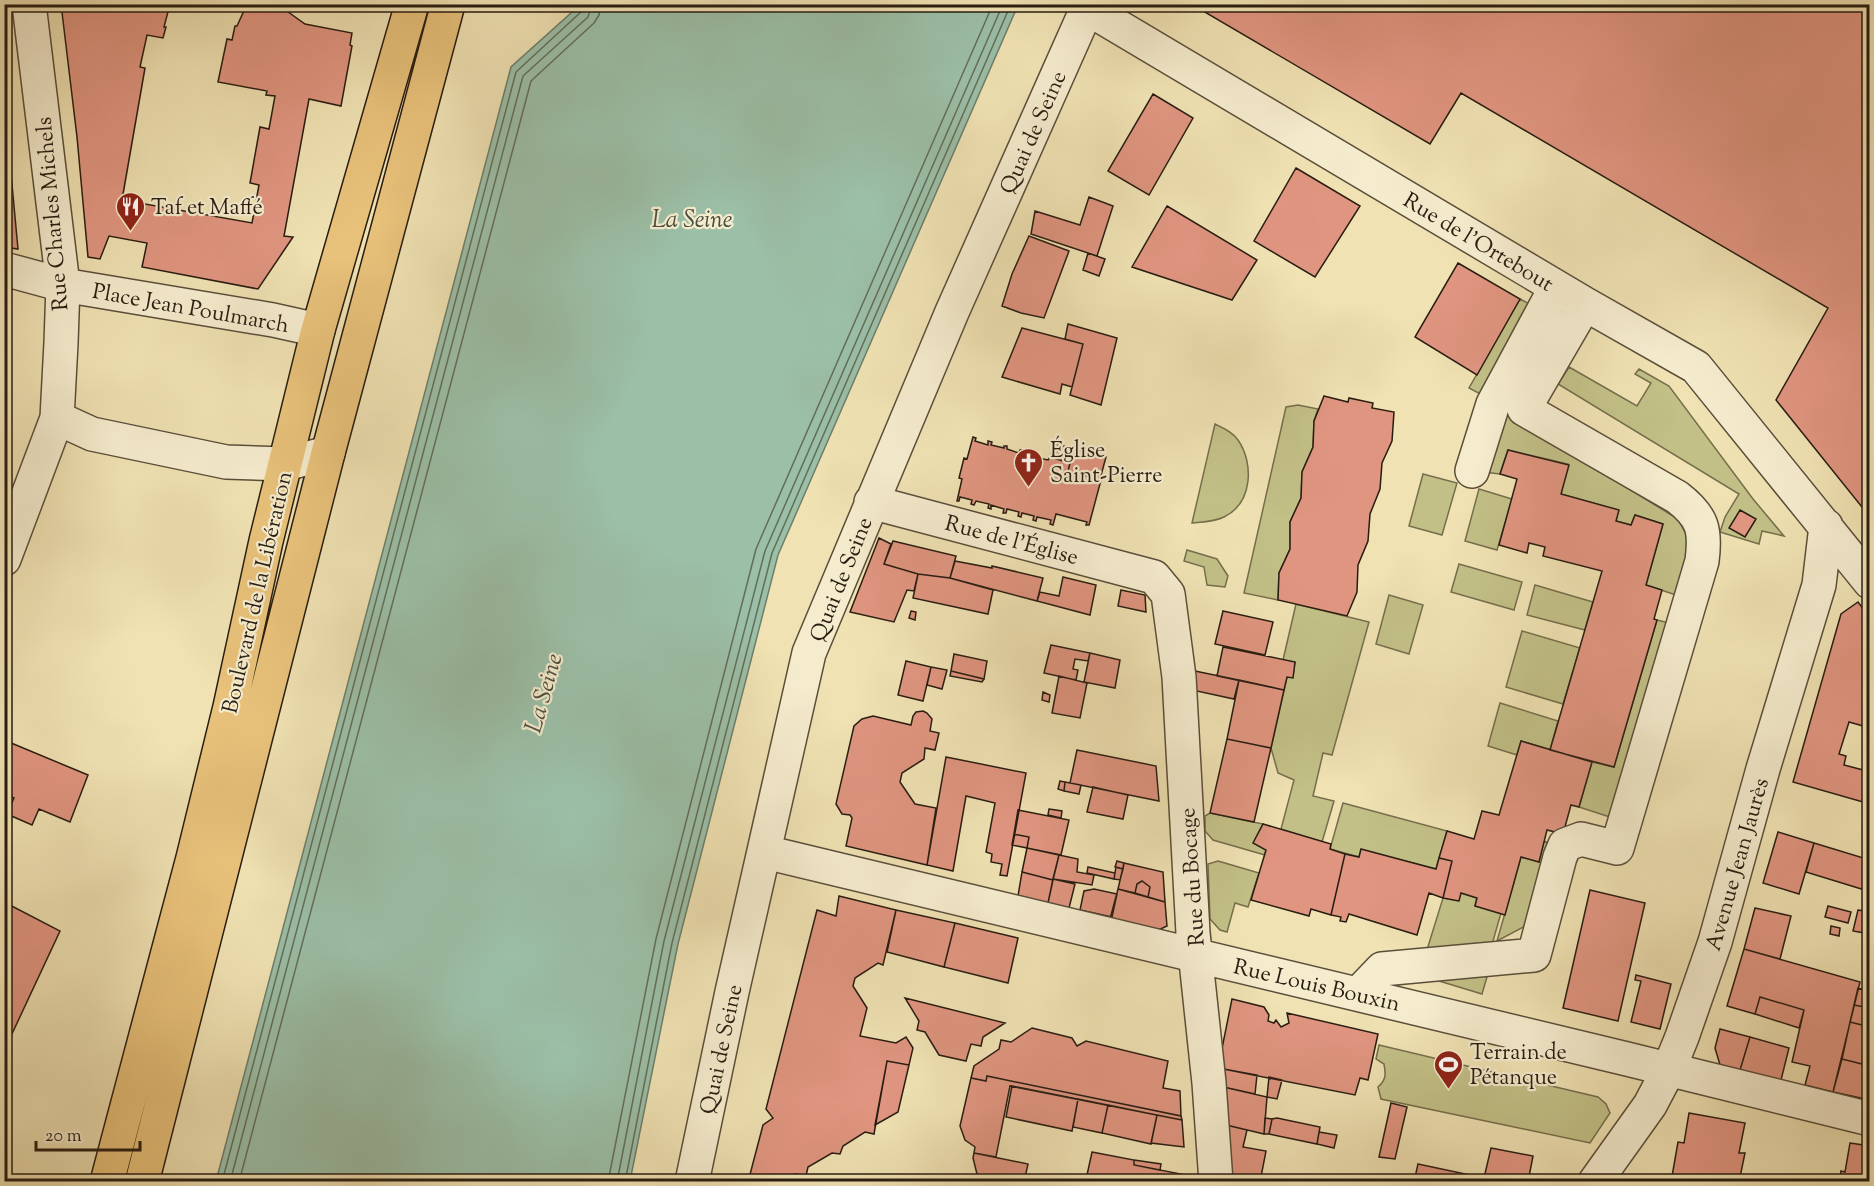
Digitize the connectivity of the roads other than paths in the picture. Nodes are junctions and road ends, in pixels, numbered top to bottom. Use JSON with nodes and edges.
{"nodes":[{"id":1,"x":29,"y":4,"type":"edge"},
{"id":2,"x":412,"y":4,"type":"edge"},
{"id":3,"x":448,"y":4,"type":"edge"},
{"id":4,"x":1088,"y":6,"type":"edge"},
{"id":5,"x":4,"y":268,"type":"edge"},
{"id":6,"x":63,"y":285,"type":"junction"},
{"id":7,"x":1556,"y":287,"type":"junction"},
{"id":8,"x":1585,"y":304,"type":"junction"},
{"id":9,"x":318,"y":330,"type":"junction"},
{"id":10,"x":353,"y":364,"type":"junction"},
{"id":11,"x":57,"y":418,"type":"junction"},
{"id":12,"x":328,"y":453,"type":"junction"},
{"id":13,"x":245,"y":463,"type":"junction"},
{"id":14,"x":285,"y":464,"type":"junction"},
{"id":15,"x":1472,"y":471,"type":"dead end"},
{"id":16,"x":871,"y":502,"type":"junction"},
{"id":17,"x":272,"y":516,"type":"junction"},
{"id":18,"x":1826,"y":526,"type":"junction"},
{"id":19,"x":4,"y":559,"type":"edge"},
{"id":20,"x":1154,"y":577,"type":"joint"},
{"id":21,"x":1869,"y":582,"type":"edge"},
{"id":22,"x":765,"y":852,"type":"junction"},
{"id":23,"x":1196,"y":956,"type":"junction"},
{"id":24,"x":1358,"y":994,"type":"junction"},
{"id":25,"x":1669,"y":1069,"type":"junction"},
{"id":26,"x":1869,"y":1119,"type":"edge"},
{"id":27,"x":107,"y":1182,"type":"edge"},
{"id":28,"x":142,"y":1182,"type":"edge"},
{"id":29,"x":692,"y":1182,"type":"edge"},
{"id":30,"x":1216,"y":1182,"type":"edge"},
{"id":31,"x":1595,"y":1182,"type":"edge"}],
"edges":[{"from":1,"to":6,"type":"street","name":"Rue Charles Michels"},
{"from":2,"to":9,"type":"main road","name":"Boulevard de la Libération"},
{"from":3,"to":10,"type":"main road"},
{"from":4,"to":7,"type":"street","name":"Rue de l'Ortebout"},
{"from":4,"to":16,"type":"street","name":"Quai de Seine"},
{"from":5,"to":6,"type":"street","name":"Place Jean Poulmarch"},
{"from":6,"to":9,"type":"street","name":"Place Jean Poulmarch"},
{"from":6,"to":11,"type":"street","name":"Rue Charles Michels"},
{"from":7,"to":8,"type":"street","name":"Rue de l'Ortebout"},
{"from":7,"to":15,"type":"street"},
{"from":8,"to":18,"type":"street","name":"Rue de l'Ortebout"},
{"from":8,"to":24,"type":"street"},
{"from":9,"to":10,"type":"main road"},
{"from":9,"to":14,"type":"main road","name":"Boulevard de la Libération"},
{"from":10,"to":12,"type":"main road"},
{"from":11,"to":13,"type":"street"},
{"from":11,"to":19,"type":"street","name":"Rue Charles Michels"},
{"from":12,"to":14,"type":"street"},
{"from":12,"to":28,"type":"main road"},
{"from":13,"to":14,"type":"street"},
{"from":13,"to":17,"type":"street"},
{"from":14,"to":17,"type":"main road","name":"Boulevard de la Libération"},
{"from":16,"to":20,"type":"street","name":"Rue de l'Église"},
{"from":16,"to":22,"type":"street","name":"Quai de Seine"},
{"from":17,"to":27,"type":"main road","name":"Boulevard de la Libération"},
{"from":18,"to":21,"type":"street","name":"Rue de l'Ortebout"},
{"from":18,"to":25,"type":"street","name":"Avenue Jean Jaurès"},
{"from":20,"to":23,"type":"street","name":"Rue du Bocage"},
{"from":22,"to":23,"type":"street","name":"Rue Louis Bouxin"},
{"from":22,"to":29,"type":"street","name":"Quai de Seine"},
{"from":23,"to":24,"type":"street","name":"Rue Louis Bouxin"},
{"from":23,"to":30,"type":"street","name":"Rue du Bocage"},
{"from":24,"to":25,"type":"street","name":"Rue Louis Bouxin"},
{"from":25,"to":26,"type":"street","name":"Rue Louis Bouxin"},
{"from":25,"to":31,"type":"street","name":"Avenue Jean Jaurès"}]}
